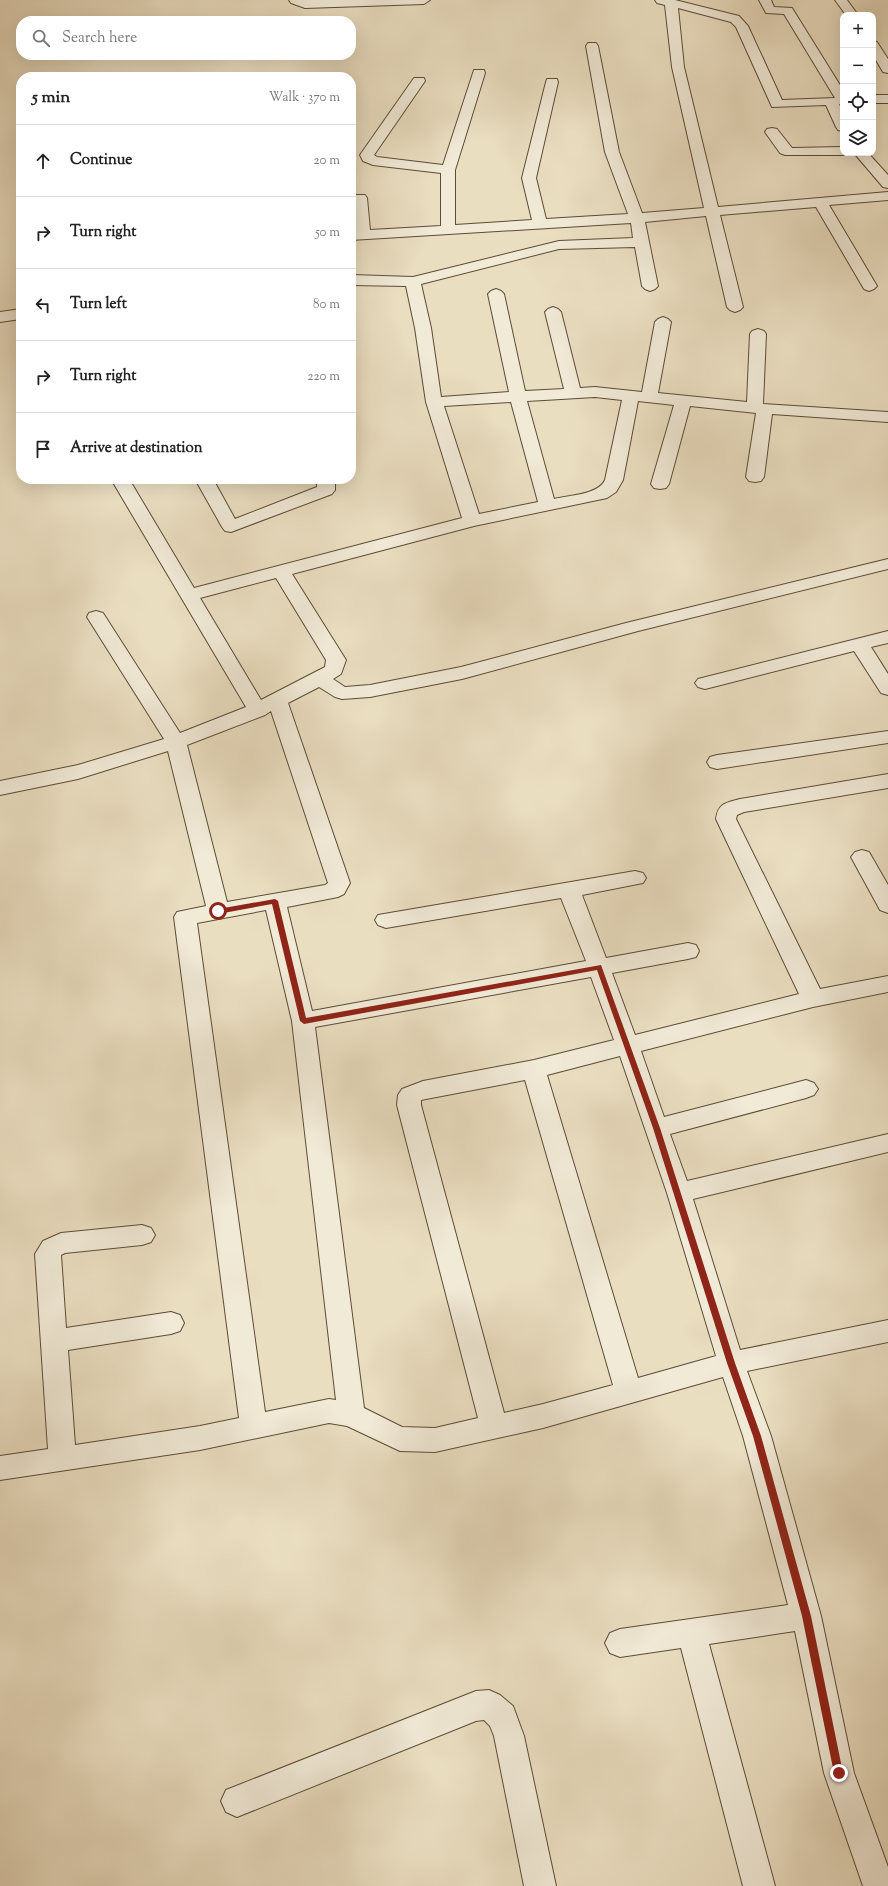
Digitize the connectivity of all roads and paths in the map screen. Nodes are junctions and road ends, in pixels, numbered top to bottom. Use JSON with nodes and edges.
{"nodes":[{"id":1,"x":295,"y":0,"type":"edge"},
{"id":2,"x":424,"y":0,"type":"edge"},
{"id":3,"x":765,"y":0,"type":"edge"},
{"id":4,"x":841,"y":0,"type":"edge"},
{"id":5,"x":666,"y":1,"type":"edge"},
{"id":6,"x":850,"y":12,"type":"edge"},
{"id":7,"x":592,"y":46,"type":"dead end"},
{"id":8,"x":875,"y":48,"type":"edge"},
{"id":9,"x":888,"y":69,"type":"edge"},
{"id":10,"x":479,"y":74,"type":"dead end"},
{"id":11,"x":419,"y":81,"type":"dead end"},
{"id":12,"x":552,"y":82,"type":"dead end"},
{"id":13,"x":888,"y":99,"type":"edge"},
{"id":14,"x":876,"y":100,"type":"edge"},
{"id":15,"x":839,"y":101,"type":"edge"},
{"id":16,"x":842,"y":120,"type":"edge"},
{"id":17,"x":772,"y":132,"type":"dead end"},
{"id":18,"x":840,"y":151,"type":"edge"},
{"id":19,"x":864,"y":156,"type":"edge"},
{"id":20,"x":448,"y":170,"type":"junction"},
{"id":21,"x":888,"y":184,"type":"edge"},
{"id":22,"x":888,"y":196,"type":"edge"},
{"id":23,"x":360,"y":198,"type":"dead end"},
{"id":24,"x":820,"y":202,"type":"junction"},
{"id":25,"x":712,"y":211,"type":"junction"},
{"id":26,"x":636,"y":218,"type":"junction"},
{"id":27,"x":540,"y":224,"type":"junction"},
{"id":28,"x":448,"y":229,"type":"junction"},
{"id":29,"x":357,"y":236,"type":"edge"},
{"id":30,"x":641,"y":242,"type":"junction"},
{"id":31,"x":356,"y":280,"type":"edge"},
{"id":32,"x":413,"y":282,"type":"junction"},
{"id":33,"x":650,"y":286,"type":"dead end"},
{"id":34,"x":870,"y":286,"type":"dead end"},
{"id":35,"x":496,"y":294,"type":"dead end"},
{"id":36,"x":735,"y":307,"type":"dead end"},
{"id":37,"x":553,"y":312,"type":"dead end"},
{"id":38,"x":16,"y":315,"type":"edge"},
{"id":39,"x":0,"y":318,"type":"edge"},
{"id":40,"x":663,"y":322,"type":"dead end"},
{"id":41,"x":758,"y":334,"type":"dead end"},
{"id":42,"x":573,"y":394,"type":"junction"},
{"id":43,"x":632,"y":396,"type":"junction"},
{"id":44,"x":518,"y":397,"type":"junction"},
{"id":45,"x":649,"y":398,"type":"junction"},
{"id":46,"x":683,"y":401,"type":"junction"},
{"id":47,"x":434,"y":402,"type":"junction"},
{"id":48,"x":760,"y":408,"type":"junction"},
{"id":49,"x":888,"y":417,"type":"edge"},
{"id":50,"x":755,"y":477,"type":"dead end"},
{"id":51,"x":123,"y":484,"type":"edge"},
{"id":52,"x":207,"y":484,"type":"edge"},
{"id":53,"x":326,"y":484,"type":"edge"},
{"id":54,"x":660,"y":484,"type":"dead end"},
{"id":55,"x":547,"y":505,"type":"junction"},
{"id":56,"x":472,"y":521,"type":"junction"},
{"id":57,"x":888,"y":564,"type":"edge"},
{"id":58,"x":281,"y":572,"type":"junction"},
{"id":59,"x":188,"y":596,"type":"junction"},
{"id":60,"x":96,"y":618,"type":"dead end"},
{"id":61,"x":888,"y":637,"type":"edge"},
{"id":62,"x":860,"y":644,"type":"junction"},
{"id":63,"x":319,"y":680,"type":"junction"},
{"id":64,"x":705,"y":683,"type":"dead end"},
{"id":65,"x":888,"y":689,"type":"edge"},
{"id":66,"x":277,"y":701,"type":"junction"},
{"id":67,"x":258,"y":711,"type":"junction"},
{"id":68,"x":888,"y":737,"type":"edge"},
{"id":69,"x":176,"y":742,"type":"junction"},
{"id":70,"x":717,"y":762,"type":"dead end"},
{"id":71,"x":888,"y":781,"type":"edge"},
{"id":72,"x":0,"y":788,"type":"edge"},
{"id":73,"x":862,"y":857,"type":"dead end"},
{"id":74,"x":635,"y":878,"type":"dead end"},
{"id":75,"x":569,"y":890,"type":"junction"},
{"id":76,"x":275,"y":901,"type":"junction"},
{"id":77,"x":888,"y":905,"type":"edge"},
{"id":78,"x":218,"y":911,"type":"junction"},
{"id":79,"x":386,"y":920,"type":"dead end"},
{"id":80,"x":688,"y":950,"type":"dead end"},
{"id":81,"x":599,"y":967,"type":"junction"},
{"id":82,"x":888,"y":984,"type":"edge"},
{"id":83,"x":813,"y":999,"type":"junction"},
{"id":84,"x":304,"y":1021,"type":"junction"},
{"id":85,"x":628,"y":1046,"type":"junction"},
{"id":86,"x":534,"y":1069,"type":"junction"},
{"id":87,"x":806,"y":1089,"type":"dead end"},
{"id":88,"x":657,"y":1128,"type":"junction"},
{"id":89,"x":888,"y":1143,"type":"edge"},
{"id":90,"x":679,"y":1193,"type":"junction"},
{"id":91,"x":142,"y":1235,"type":"dead end"},
{"id":92,"x":171,"y":1323,"type":"dead end"},
{"id":93,"x":888,"y":1331,"type":"edge"},
{"id":94,"x":54,"y":1341,"type":"junction"},
{"id":95,"x":731,"y":1363,"type":"junction"},
{"id":96,"x":629,"y":1393,"type":"junction"},
{"id":97,"x":351,"y":1415,"type":"junction"},
{"id":98,"x":254,"y":1427,"type":"junction"},
{"id":99,"x":494,"y":1427,"type":"junction"},
{"id":100,"x":62,"y":1458,"type":"junction"},
{"id":101,"x":0,"y":1468,"type":"edge"},
{"id":102,"x":806,"y":1616,"type":"junction"},
{"id":103,"x":691,"y":1632,"type":"junction"},
{"id":104,"x":620,"y":1643,"type":"dead end"},
{"id":105,"x":238,"y":1801,"type":"dead end"},
{"id":106,"x":540,"y":1886,"type":"edge"},
{"id":107,"x":760,"y":1886,"type":"edge"},
{"id":108,"x":879,"y":1886,"type":"edge"}],
"edges":[{"from":1,"to":2,"type":"street"},
{"from":3,"to":15,"type":"street"},
{"from":4,"to":6,"type":"street"},
{"from":5,"to":15,"type":"street"},
{"from":5,"to":25,"type":"street"},
{"from":7,"to":26,"type":"street"},
{"from":8,"to":9,"type":"street"},
{"from":10,"to":20,"type":"street"},
{"from":11,"to":20,"type":"street"},
{"from":12,"to":27,"type":"street"},
{"from":13,"to":14,"type":"street"},
{"from":15,"to":16,"type":"street"},
{"from":17,"to":18,"type":"street"},
{"from":19,"to":21,"type":"street"},
{"from":20,"to":28,"type":"street"},
{"from":22,"to":24,"type":"street"},
{"from":23,"to":29,"type":"street"},
{"from":24,"to":25,"type":"street"},
{"from":24,"to":34,"type":"street"},
{"from":25,"to":26,"type":"street"},
{"from":25,"to":36,"type":"street"},
{"from":26,"to":27,"type":"street"},
{"from":26,"to":30,"type":"street"},
{"from":27,"to":28,"type":"street"},
{"from":28,"to":29,"type":"street"},
{"from":30,"to":32,"type":"street"},
{"from":30,"to":33,"type":"street"},
{"from":31,"to":32,"type":"street"},
{"from":32,"to":47,"type":"street"},
{"from":35,"to":44,"type":"street"},
{"from":37,"to":42,"type":"street"},
{"from":38,"to":39,"type":"street"},
{"from":40,"to":45,"type":"street"},
{"from":41,"to":48,"type":"street"},
{"from":42,"to":43,"type":"street"},
{"from":42,"to":44,"type":"street"},
{"from":43,"to":45,"type":"street"},
{"from":43,"to":55,"type":"street"},
{"from":44,"to":47,"type":"street"},
{"from":44,"to":55,"type":"street"},
{"from":45,"to":46,"type":"street"},
{"from":46,"to":48,"type":"street"},
{"from":46,"to":54,"type":"street"},
{"from":47,"to":56,"type":"street"},
{"from":48,"to":49,"type":"street"},
{"from":48,"to":50,"type":"street"},
{"from":51,"to":59,"type":"street"},
{"from":52,"to":53,"type":"street"},
{"from":55,"to":56,"type":"street"},
{"from":56,"to":58,"type":"street"},
{"from":57,"to":63,"type":"street"},
{"from":58,"to":59,"type":"street"},
{"from":58,"to":63,"type":"street"},
{"from":59,"to":67,"type":"street"},
{"from":60,"to":69,"type":"street"},
{"from":61,"to":62,"type":"street"},
{"from":62,"to":64,"type":"street"},
{"from":62,"to":65,"type":"street"},
{"from":63,"to":66,"type":"street"},
{"from":66,"to":67,"type":"street"},
{"from":66,"to":76,"type":"street"},
{"from":67,"to":69,"type":"street"},
{"from":68,"to":70,"type":"street"},
{"from":69,"to":72,"type":"street"},
{"from":69,"to":78,"type":"street"},
{"from":71,"to":83,"type":"street"},
{"from":73,"to":77,"type":"street"},
{"from":74,"to":75,"type":"street"},
{"from":75,"to":79,"type":"street"},
{"from":75,"to":81,"type":"street"},
{"from":76,"to":78,"type":"street"},
{"from":76,"to":84,"type":"street"},
{"from":78,"to":98,"type":"street"},
{"from":80,"to":81,"type":"street"},
{"from":81,"to":84,"type":"street"},
{"from":81,"to":85,"type":"street"},
{"from":82,"to":83,"type":"street"},
{"from":83,"to":85,"type":"street"},
{"from":84,"to":97,"type":"street"},
{"from":85,"to":86,"type":"street"},
{"from":85,"to":88,"type":"street"},
{"from":86,"to":96,"type":"street"},
{"from":86,"to":99,"type":"street"},
{"from":87,"to":88,"type":"street"},
{"from":88,"to":90,"type":"street"},
{"from":89,"to":90,"type":"street"},
{"from":90,"to":95,"type":"street"},
{"from":91,"to":94,"type":"street"},
{"from":92,"to":94,"type":"street"},
{"from":93,"to":95,"type":"street"},
{"from":94,"to":100,"type":"street"},
{"from":95,"to":96,"type":"street"},
{"from":95,"to":102,"type":"street"},
{"from":96,"to":99,"type":"street"},
{"from":97,"to":98,"type":"street"},
{"from":97,"to":99,"type":"street"},
{"from":98,"to":100,"type":"street"},
{"from":100,"to":101,"type":"street"},
{"from":102,"to":103,"type":"street"},
{"from":102,"to":108,"type":"street"},
{"from":103,"to":104,"type":"street"},
{"from":103,"to":107,"type":"street"},
{"from":105,"to":106,"type":"street"}]}
